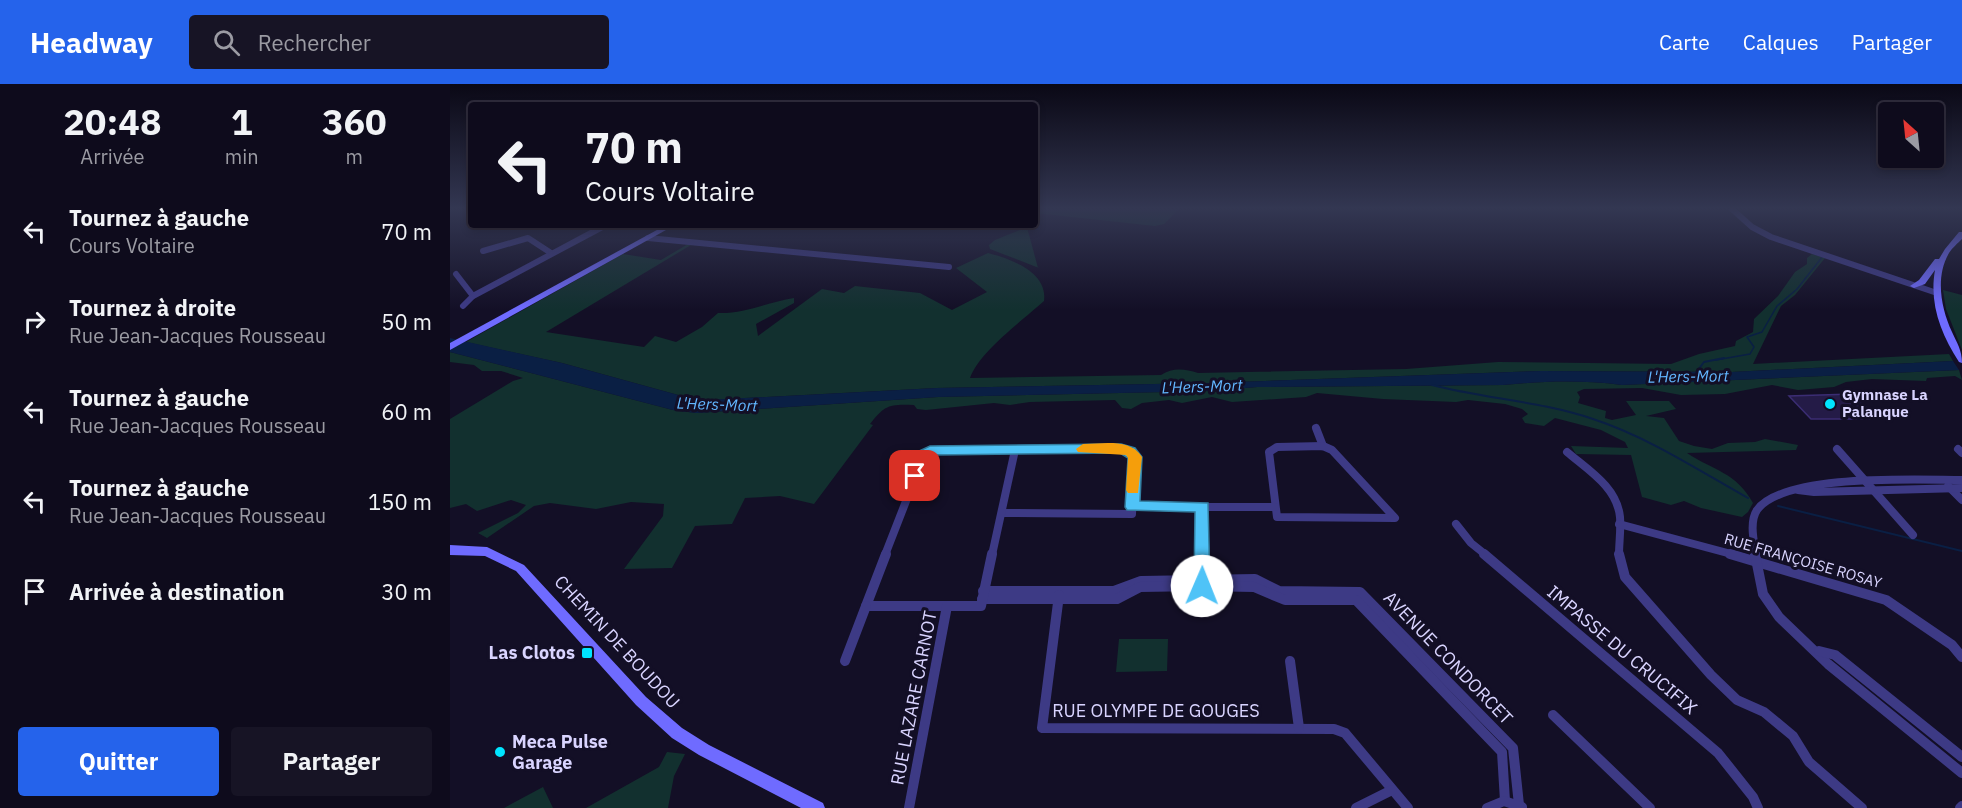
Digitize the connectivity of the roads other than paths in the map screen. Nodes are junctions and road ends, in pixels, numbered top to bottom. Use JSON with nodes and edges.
{"nodes":[{"id":1,"x":511,"y":243,"type":"edge"},
{"id":2,"x":535,"y":243,"type":"edge"},
{"id":3,"x":571,"y":243,"type":"edge"},
{"id":4,"x":639,"y":243,"type":"edge"},
{"id":5,"x":698,"y":243,"type":"edge"},
{"id":6,"x":1788,"y":243,"type":"edge"},
{"id":7,"x":1955,"y":243,"type":"edge"},
{"id":8,"x":1962,"y":245,"type":"edge"},
{"id":9,"x":483,"y":251,"type":"dead end"},
{"id":10,"x":551,"y":253,"type":"junction"},
{"id":11,"x":1943,"y":259,"type":"junction"},
{"id":12,"x":949,"y":267,"type":"dead end"},
{"id":13,"x":456,"y":274,"type":"dead end"},
{"id":14,"x":1914,"y":286,"type":"junction"},
{"id":15,"x":1936,"y":290,"type":"junction"},
{"id":16,"x":473,"y":296,"type":"junction"},
{"id":17,"x":463,"y":306,"type":"dead end"},
{"id":18,"x":450,"y":347,"type":"edge"},
{"id":19,"x":1962,"y":360,"type":"edge"},
{"id":20,"x":1316,"y":428,"type":"dead end"},
{"id":21,"x":1323,"y":446,"type":"junction"},
{"id":22,"x":1837,"y":449,"type":"dead end"},
{"id":23,"x":1015,"y":450,"type":"junction"},
{"id":24,"x":1567,"y":452,"type":"dead end"},
{"id":25,"x":1943,"y":480,"type":"junction"},
{"id":26,"x":1962,"y":480,"type":"edge"},
{"id":27,"x":1867,"y":483,"type":"junction"},
{"id":28,"x":1950,"y":488,"type":"junction"},
{"id":29,"x":1962,"y":488,"type":"edge"},
{"id":30,"x":1796,"y":489,"type":"junction"},
{"id":31,"x":1875,"y":491,"type":"junction"},
{"id":32,"x":1962,"y":500,"type":"edge"},
{"id":33,"x":1132,"y":507,"type":"junction"},
{"id":34,"x":1203,"y":507,"type":"junction"},
{"id":35,"x":1275,"y":507,"type":"junction"},
{"id":36,"x":1002,"y":513,"type":"junction"},
{"id":37,"x":1456,"y":524,"type":"dead end"},
{"id":38,"x":1619,"y":524,"type":"junction"},
{"id":39,"x":1913,"y":535,"type":"dead end"},
{"id":40,"x":450,"y":550,"type":"edge"},
{"id":41,"x":1756,"y":561,"type":"junction"},
{"id":42,"x":1202,"y":583,"type":"junction"},
{"id":43,"x":983,"y":595,"type":"junction"},
{"id":44,"x":1059,"y":595,"type":"junction"},
{"id":45,"x":866,"y":606,"type":"junction"},
{"id":46,"x":946,"y":606,"type":"junction"},
{"id":47,"x":1819,"y":651,"type":"junction"},
{"id":48,"x":1962,"y":657,"type":"edge"},
{"id":49,"x":845,"y":661,"type":"dead end"},
{"id":50,"x":1290,"y":661,"type":"dead end"},
{"id":51,"x":1553,"y":715,"type":"dead end"},
{"id":52,"x":1299,"y":728,"type":"junction"},
{"id":53,"x":1962,"y":757,"type":"edge"},
{"id":54,"x":1962,"y":773,"type":"edge"},
{"id":55,"x":1392,"y":790,"type":"junction"},
{"id":56,"x":1505,"y":801,"type":"junction"},
{"id":57,"x":1521,"y":806,"type":"edge"},
{"id":58,"x":816,"y":808,"type":"edge"},
{"id":59,"x":909,"y":808,"type":"edge"},
{"id":60,"x":1356,"y":808,"type":"edge"},
{"id":61,"x":1408,"y":808,"type":"edge"},
{"id":62,"x":1487,"y":808,"type":"edge"},
{"id":63,"x":1650,"y":808,"type":"edge"},
{"id":64,"x":1758,"y":808,"type":"edge"},
{"id":65,"x":1862,"y":808,"type":"edge"}],
"edges":[{"from":1,"to":9,"type":"street"},
{"from":2,"to":10,"type":"street"},
{"from":3,"to":10,"type":"street"},
{"from":4,"to":18,"type":"street"},
{"from":5,"to":12,"type":"street"},
{"from":6,"to":14,"type":"street"},
{"from":7,"to":11,"type":"street"},
{"from":8,"to":11,"type":"street"},
{"from":10,"to":16,"type":"street"},
{"from":11,"to":14,"type":"street"},
{"from":11,"to":15,"type":"street"},
{"from":13,"to":16,"type":"street"},
{"from":14,"to":15,"type":"street"},
{"from":15,"to":19,"type":"street"},
{"from":16,"to":17,"type":"street"},
{"from":20,"to":21,"type":"street"},
{"from":21,"to":35,"type":"street"},
{"from":21,"to":35,"type":"street"},
{"from":22,"to":27,"type":"street"},
{"from":23,"to":33,"type":"street"},
{"from":23,"to":36,"type":"street"},
{"from":23,"to":45,"type":"street"},
{"from":24,"to":38,"type":"street"},
{"from":25,"to":26,"type":"street"},
{"from":25,"to":27,"type":"street"},
{"from":25,"to":28,"type":"street"},
{"from":27,"to":30,"type":"street"},
{"from":27,"to":31,"type":"street"},
{"from":28,"to":29,"type":"street"},
{"from":28,"to":31,"type":"street"},
{"from":28,"to":32,"type":"street"},
{"from":30,"to":31,"type":"street"},
{"from":30,"to":41,"type":"street"},
{"from":31,"to":39,"type":"street"},
{"from":33,"to":34,"type":"street"},
{"from":33,"to":36,"type":"street"},
{"from":34,"to":35,"type":"street"},
{"from":34,"to":42,"type":"street"},
{"from":36,"to":43,"type":"street"},
{"from":37,"to":64,"type":"street","name":"IMPASSE DU CRUCIFIX"},
{"from":38,"to":41,"type":"street","name":"RUE FRANÇOISE ROSAY"},
{"from":38,"to":65,"type":"street"},
{"from":40,"to":58,"type":"street","name":"CHEMIN DE BOUDOU"},
{"from":41,"to":47,"type":"street"},
{"from":41,"to":48,"type":"street","name":"RUE FRANÇOISE ROSAY"},
{"from":42,"to":44,"type":"street","name":"AVENUE CONDORCET"},
{"from":42,"to":56,"type":"street","name":"AVENUE CONDORCET"},
{"from":42,"to":57,"type":"street","name":"AVENUE CONDORCET"},
{"from":43,"to":44,"type":"street","name":"AVENUE CONDORCET"},
{"from":43,"to":46,"type":"street","name":"RUE LAZARE CARNOT"},
{"from":44,"to":52,"type":"street","name":"RUE OLYMPE DE GOUGES"},
{"from":45,"to":46,"type":"street"},
{"from":45,"to":49,"type":"street"},
{"from":46,"to":59,"type":"street","name":"RUE LAZARE CARNOT"},
{"from":47,"to":53,"type":"street"},
{"from":47,"to":54,"type":"street"},
{"from":50,"to":52,"type":"street"},
{"from":51,"to":63,"type":"street"},
{"from":52,"to":55,"type":"street","name":"RUE OLYMPE DE GOUGES"},
{"from":55,"to":60,"type":"street"},
{"from":55,"to":61,"type":"street","name":"RUE OLYMPE DE GOUGES"},
{"from":56,"to":57,"type":"street"},
{"from":56,"to":62,"type":"street"}]}
